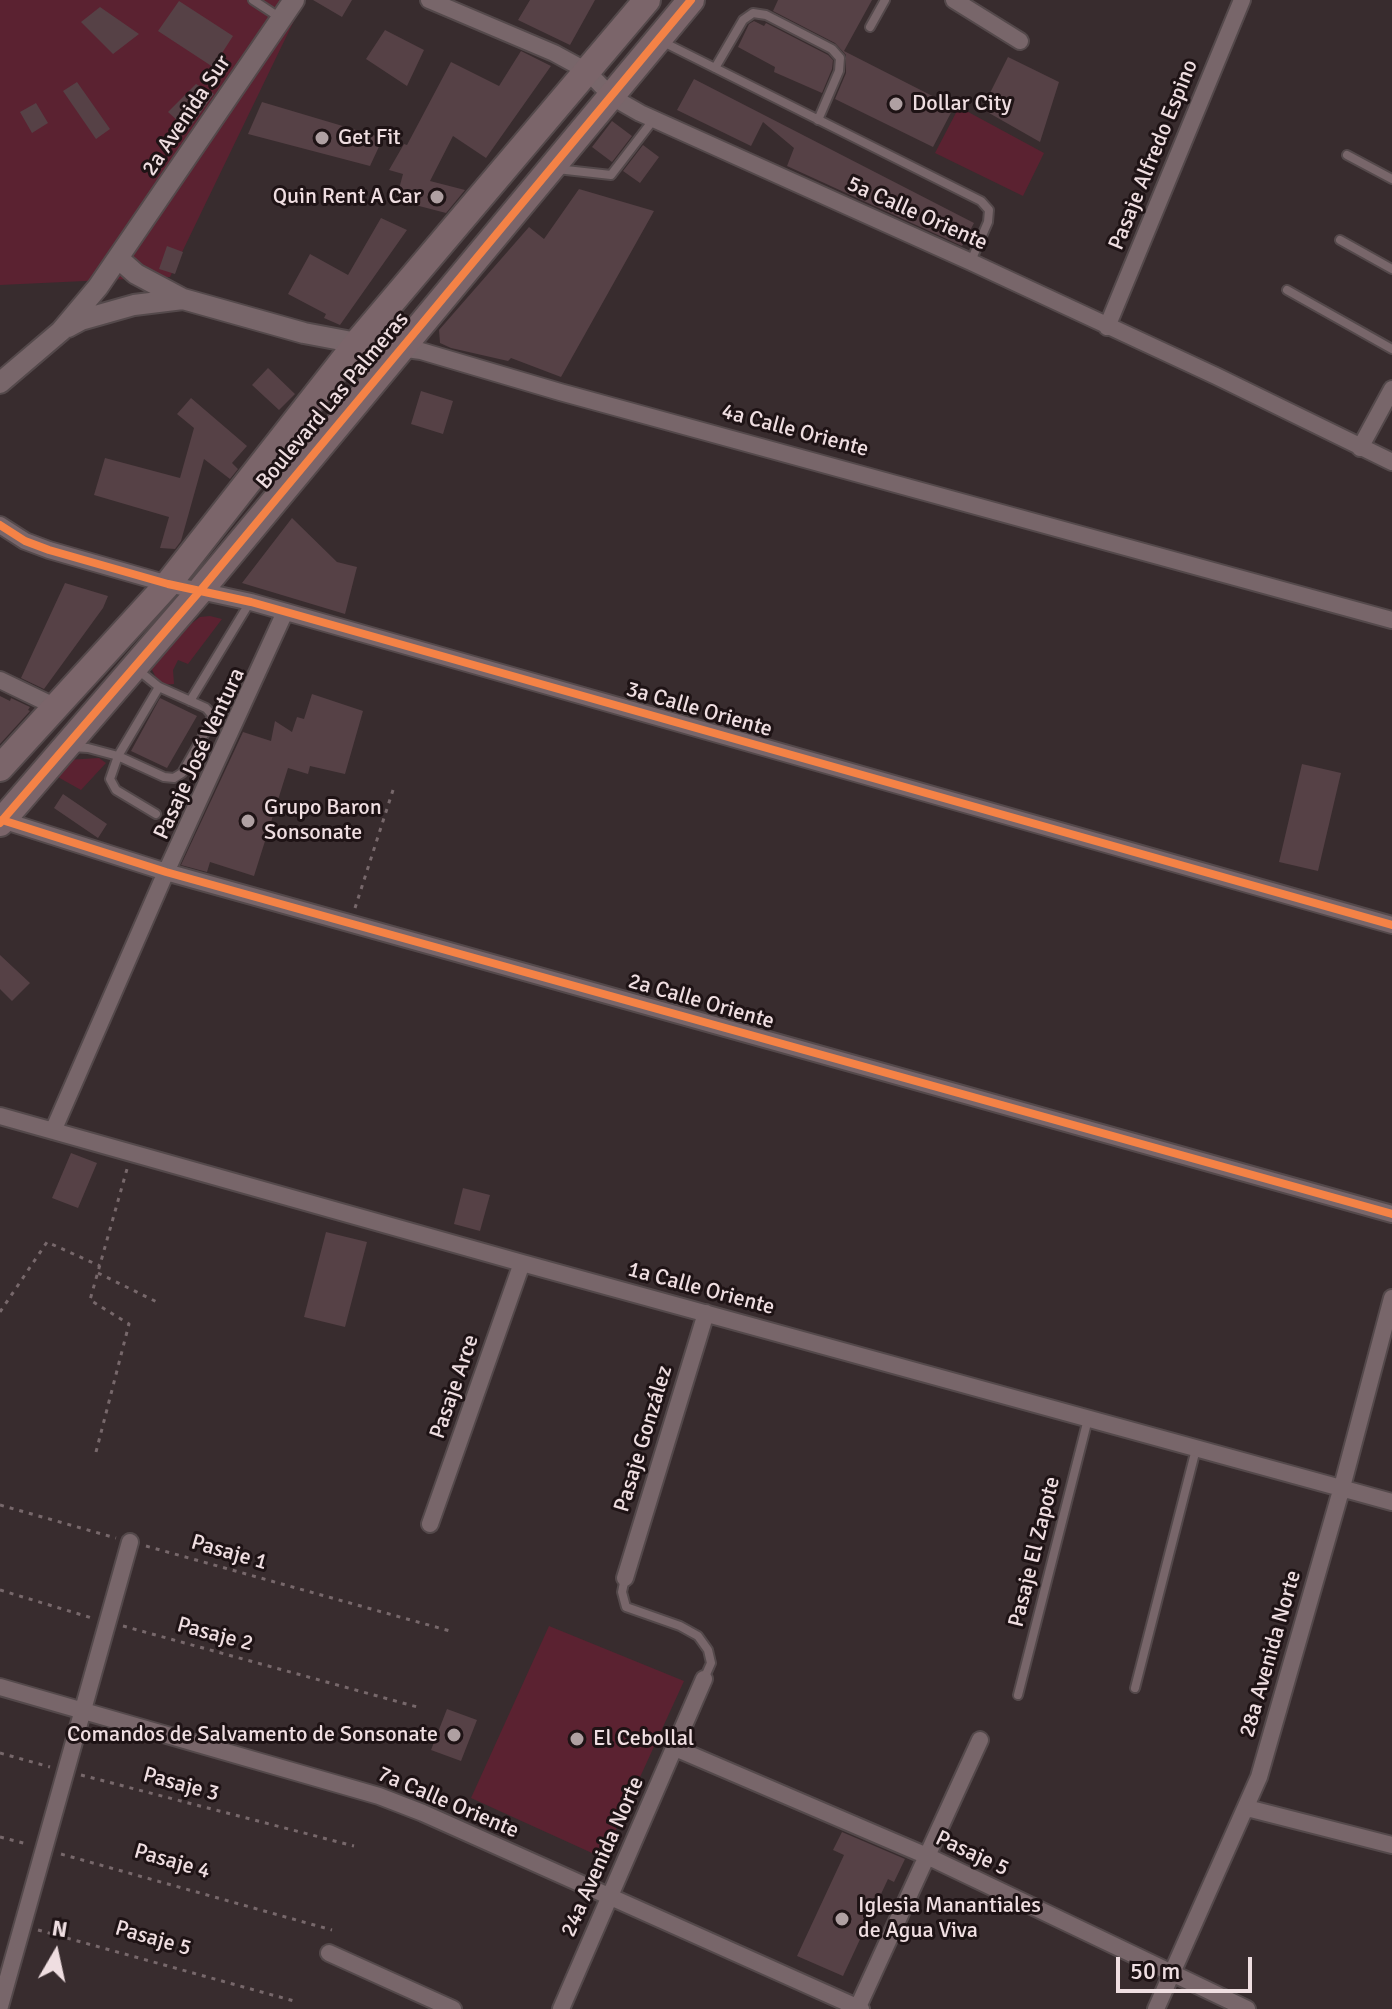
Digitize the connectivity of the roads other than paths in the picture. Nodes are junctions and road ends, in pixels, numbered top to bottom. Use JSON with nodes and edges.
{"nodes":[{"id":1,"x":253,"y":0,"type":"edge"},
{"id":2,"x":294,"y":0,"type":"edge"},
{"id":3,"x":429,"y":0,"type":"edge"},
{"id":4,"x":647,"y":0,"type":"edge"},
{"id":5,"x":691,"y":0,"type":"edge"},
{"id":6,"x":885,"y":0,"type":"edge"},
{"id":7,"x":954,"y":0,"type":"edge"},
{"id":8,"x":1242,"y":0,"type":"edge"},
{"id":9,"x":282,"y":19,"type":"junction"},
{"id":10,"x":870,"y":27,"type":"dead end"},
{"id":11,"x":659,"y":40,"type":"junction"},
{"id":12,"x":1020,"y":41,"type":"dead end"},
{"id":13,"x":715,"y":68,"type":"junction"},
{"id":14,"x":587,"y":71,"type":"junction"},
{"id":15,"x":612,"y":97,"type":"junction"},
{"id":16,"x":654,"y":119,"type":"junction"},
{"id":17,"x":818,"y":120,"type":"junction"},
{"id":18,"x":1347,"y":155,"type":"dead end"},
{"id":19,"x":552,"y":169,"type":"junction"},
{"id":20,"x":1392,"y":179,"type":"edge"},
{"id":21,"x":1340,"y":240,"type":"dead end"},
{"id":22,"x":119,"y":259,"type":"junction"},
{"id":23,"x":971,"y":262,"type":"junction"},
{"id":24,"x":1392,"y":269,"type":"edge"},
{"id":25,"x":1287,"y":290,"type":"dead end"},
{"id":26,"x":183,"y":299,"type":"junction"},
{"id":27,"x":1107,"y":327,"type":"junction"},
{"id":28,"x":61,"y":331,"type":"junction"},
{"id":29,"x":357,"y":343,"type":"junction"},
{"id":30,"x":399,"y":348,"type":"junction"},
{"id":31,"x":1392,"y":349,"type":"edge"},
{"id":32,"x":0,"y":383,"type":"edge"},
{"id":33,"x":1392,"y":389,"type":"edge"},
{"id":34,"x":1360,"y":448,"type":"junction"},
{"id":35,"x":1392,"y":462,"type":"edge"},
{"id":36,"x":0,"y":525,"type":"edge"},
{"id":37,"x":168,"y":584,"type":"junction"},
{"id":38,"x":199,"y":592,"type":"junction"},
{"id":39,"x":251,"y":602,"type":"junction"},
{"id":40,"x":285,"y":612,"type":"junction"},
{"id":41,"x":1392,"y":620,"type":"edge"},
{"id":42,"x":135,"y":667,"type":"junction"},
{"id":43,"x":0,"y":680,"type":"edge"},
{"id":44,"x":159,"y":687,"type":"junction"},
{"id":45,"x":190,"y":701,"type":"junction"},
{"id":46,"x":54,"y":706,"type":"junction"},
{"id":47,"x":63,"y":747,"type":"junction"},
{"id":48,"x":118,"y":756,"type":"junction"},
{"id":49,"x":0,"y":768,"type":"edge"},
{"id":50,"x":156,"y":814,"type":"dead end"},
{"id":51,"x":1,"y":821,"type":"edge"},
{"id":52,"x":166,"y":872,"type":"junction"},
{"id":53,"x":1392,"y":925,"type":"edge"},
{"id":54,"x":0,"y":1116,"type":"edge"},
{"id":55,"x":53,"y":1131,"type":"junction"},
{"id":56,"x":1392,"y":1214,"type":"edge"},
{"id":57,"x":522,"y":1263,"type":"junction"},
{"id":58,"x":1392,"y":1298,"type":"edge"},
{"id":59,"x":706,"y":1313,"type":"junction"},
{"id":60,"x":1088,"y":1418,"type":"junction"},
{"id":61,"x":1196,"y":1448,"type":"junction"},
{"id":62,"x":1342,"y":1487,"type":"junction"},
{"id":63,"x":1392,"y":1502,"type":"edge"},
{"id":64,"x":430,"y":1524,"type":"dead end"},
{"id":65,"x":130,"y":1542,"type":"road end"},
{"id":66,"x":625,"y":1578,"type":"joint"},
{"id":67,"x":704,"y":1679,"type":"joint"},
{"id":68,"x":0,"y":1687,"type":"edge"},
{"id":69,"x":1135,"y":1688,"type":"dead end"},
{"id":70,"x":1018,"y":1695,"type":"dead end"},
{"id":71,"x":83,"y":1712,"type":"junction"},
{"id":72,"x":980,"y":1740,"type":"dead end"},
{"id":73,"x":675,"y":1748,"type":"junction"},
{"id":74,"x":1247,"y":1808,"type":"junction"},
{"id":75,"x":1392,"y":1845,"type":"edge"},
{"id":76,"x":927,"y":1856,"type":"junction"},
{"id":77,"x":609,"y":1898,"type":"junction"},
{"id":78,"x":329,"y":1953,"type":"dead end"},
{"id":79,"x":1173,"y":1972,"type":"junction"},
{"id":80,"x":0,"y":2006,"type":"edge"},
{"id":81,"x":858,"y":2008,"type":"edge"},
{"id":82,"x":453,"y":2009,"type":"edge"},
{"id":83,"x":561,"y":2009,"type":"edge"},
{"id":84,"x":1156,"y":2009,"type":"edge"},
{"id":85,"x":1247,"y":2009,"type":"edge"}],
"edges":[{"from":1,"to":9,"type":"lane"},
{"from":2,"to":9,"type":"street","name":"2a Avenida Sur"},
{"from":3,"to":14,"type":"street","name":"5a Calle Oriente"},
{"from":4,"to":14,"type":"main road"},
{"from":5,"to":11,"type":"main road","name":"Boulevard Las Palmeras"},
{"from":6,"to":10,"type":"lane"},
{"from":7,"to":12,"type":"street"},
{"from":8,"to":27,"type":"street","name":"Pasaje Alfredo Espino"},
{"from":9,"to":22,"type":"street","name":"2a Avenida Sur"},
{"from":11,"to":13,"type":"lane"},
{"from":11,"to":15,"type":"main road","name":"Boulevard Las Palmeras"},
{"from":13,"to":17,"type":"lane"},
{"from":13,"to":17,"type":"lane"},
{"from":14,"to":15,"type":"street","name":"5a Calle Oriente"},
{"from":14,"to":29,"type":"main road"},
{"from":15,"to":16,"type":"street","name":"5a Calle Oriente"},
{"from":15,"to":19,"type":"main road","name":"Boulevard Las Palmeras"},
{"from":16,"to":19,"type":"lane"},
{"from":16,"to":23,"type":"street","name":"5a Calle Oriente"},
{"from":17,"to":23,"type":"lane"},
{"from":18,"to":20,"type":"lane"},
{"from":19,"to":30,"type":"main road","name":"Boulevard Las Palmeras"},
{"from":21,"to":24,"type":"lane"},
{"from":22,"to":26,"type":"street","name":"4a Calle Oriente"},
{"from":22,"to":28,"type":"street","name":"2a Avenida Sur"},
{"from":23,"to":27,"type":"street","name":"5a Calle Oriente"},
{"from":25,"to":31,"type":"lane"},
{"from":26,"to":28,"type":"street","name":"4a Calle Oriente"},
{"from":26,"to":29,"type":"street","name":"4a Calle Oriente"},
{"from":27,"to":34,"type":"street","name":"5a Calle Oriente"},
{"from":28,"to":32,"type":"street"},
{"from":29,"to":30,"type":"street","name":"4a Calle Oriente"},
{"from":29,"to":37,"type":"main road"},
{"from":30,"to":38,"type":"main road","name":"Boulevard Las Palmeras"},
{"from":30,"to":41,"type":"street","name":"4a Calle Oriente"},
{"from":33,"to":34,"type":"street"},
{"from":34,"to":35,"type":"street","name":"5a Calle Oriente"},
{"from":36,"to":37,"type":"street","name":"3a Calle Oriente"},
{"from":37,"to":38,"type":"street","name":"3a Calle Oriente"},
{"from":37,"to":46,"type":"main road"},
{"from":38,"to":39,"type":"street","name":"3a Calle Oriente"},
{"from":38,"to":42,"type":"main road","name":"Boulevard Las Palmeras"},
{"from":39,"to":40,"type":"street","name":"3a Calle Oriente"},
{"from":39,"to":45,"type":"lane"},
{"from":40,"to":52,"type":"street","name":"Pasaje José Ventura"},
{"from":40,"to":53,"type":"street","name":"3a Calle Oriente"},
{"from":42,"to":44,"type":"lane"},
{"from":42,"to":47,"type":"main road","name":"Boulevard Las Palmeras"},
{"from":43,"to":46,"type":"street"},
{"from":44,"to":45,"type":"lane"},
{"from":44,"to":48,"type":"lane"},
{"from":45,"to":48,"type":"lane"},
{"from":46,"to":49,"type":"main road"},
{"from":47,"to":48,"type":"lane"},
{"from":47,"to":51,"type":"main road","name":"Boulevard Las Palmeras"},
{"from":48,"to":50,"type":"lane"},
{"from":51,"to":52,"type":"street","name":"2a Calle Oriente"},
{"from":52,"to":55,"type":"street","name":"Pasaje José Ventura"},
{"from":52,"to":56,"type":"street","name":"2a Calle Oriente"},
{"from":54,"to":55,"type":"street","name":"1a Calle Oriente"},
{"from":55,"to":57,"type":"street","name":"1a Calle Oriente"},
{"from":57,"to":59,"type":"street","name":"1a Calle Oriente"},
{"from":57,"to":64,"type":"street","name":"Pasaje Arce"},
{"from":58,"to":62,"type":"street","name":"28a Avenida Norte"},
{"from":59,"to":60,"type":"street","name":"1a Calle Oriente"},
{"from":59,"to":66,"type":"street","name":"Pasaje González"},
{"from":60,"to":61,"type":"street","name":"1a Calle Oriente"},
{"from":60,"to":70,"type":"lane","name":"Pasaje El Zapote"},
{"from":61,"to":62,"type":"street","name":"1a Calle Oriente"},
{"from":61,"to":69,"type":"lane"},
{"from":62,"to":63,"type":"street","name":"1a Calle Oriente"},
{"from":62,"to":74,"type":"street","name":"28a Avenida Norte"},
{"from":65,"to":71,"type":"street"},
{"from":66,"to":67,"type":"lane"},
{"from":67,"to":73,"type":"street","name":"24a Avenida Norte"},
{"from":68,"to":71,"type":"street","name":"7a Calle Oriente"},
{"from":71,"to":77,"type":"street","name":"7a Calle Oriente"},
{"from":71,"to":80,"type":"street"},
{"from":72,"to":76,"type":"street"},
{"from":73,"to":76,"type":"street","name":"Pasaje 5"},
{"from":73,"to":77,"type":"street","name":"24a Avenida Norte"},
{"from":74,"to":75,"type":"street"},
{"from":74,"to":79,"type":"street","name":"28a Avenida Norte"},
{"from":76,"to":79,"type":"street","name":"Pasaje 5"},
{"from":76,"to":81,"type":"street"},
{"from":77,"to":81,"type":"street","name":"7a Calle Oriente"},
{"from":77,"to":83,"type":"street","name":"24a Avenida Norte"},
{"from":78,"to":82,"type":"street"},
{"from":79,"to":84,"type":"street","name":"28a Avenida Norte"},
{"from":79,"to":85,"type":"street","name":"Pasaje 5"}]}
